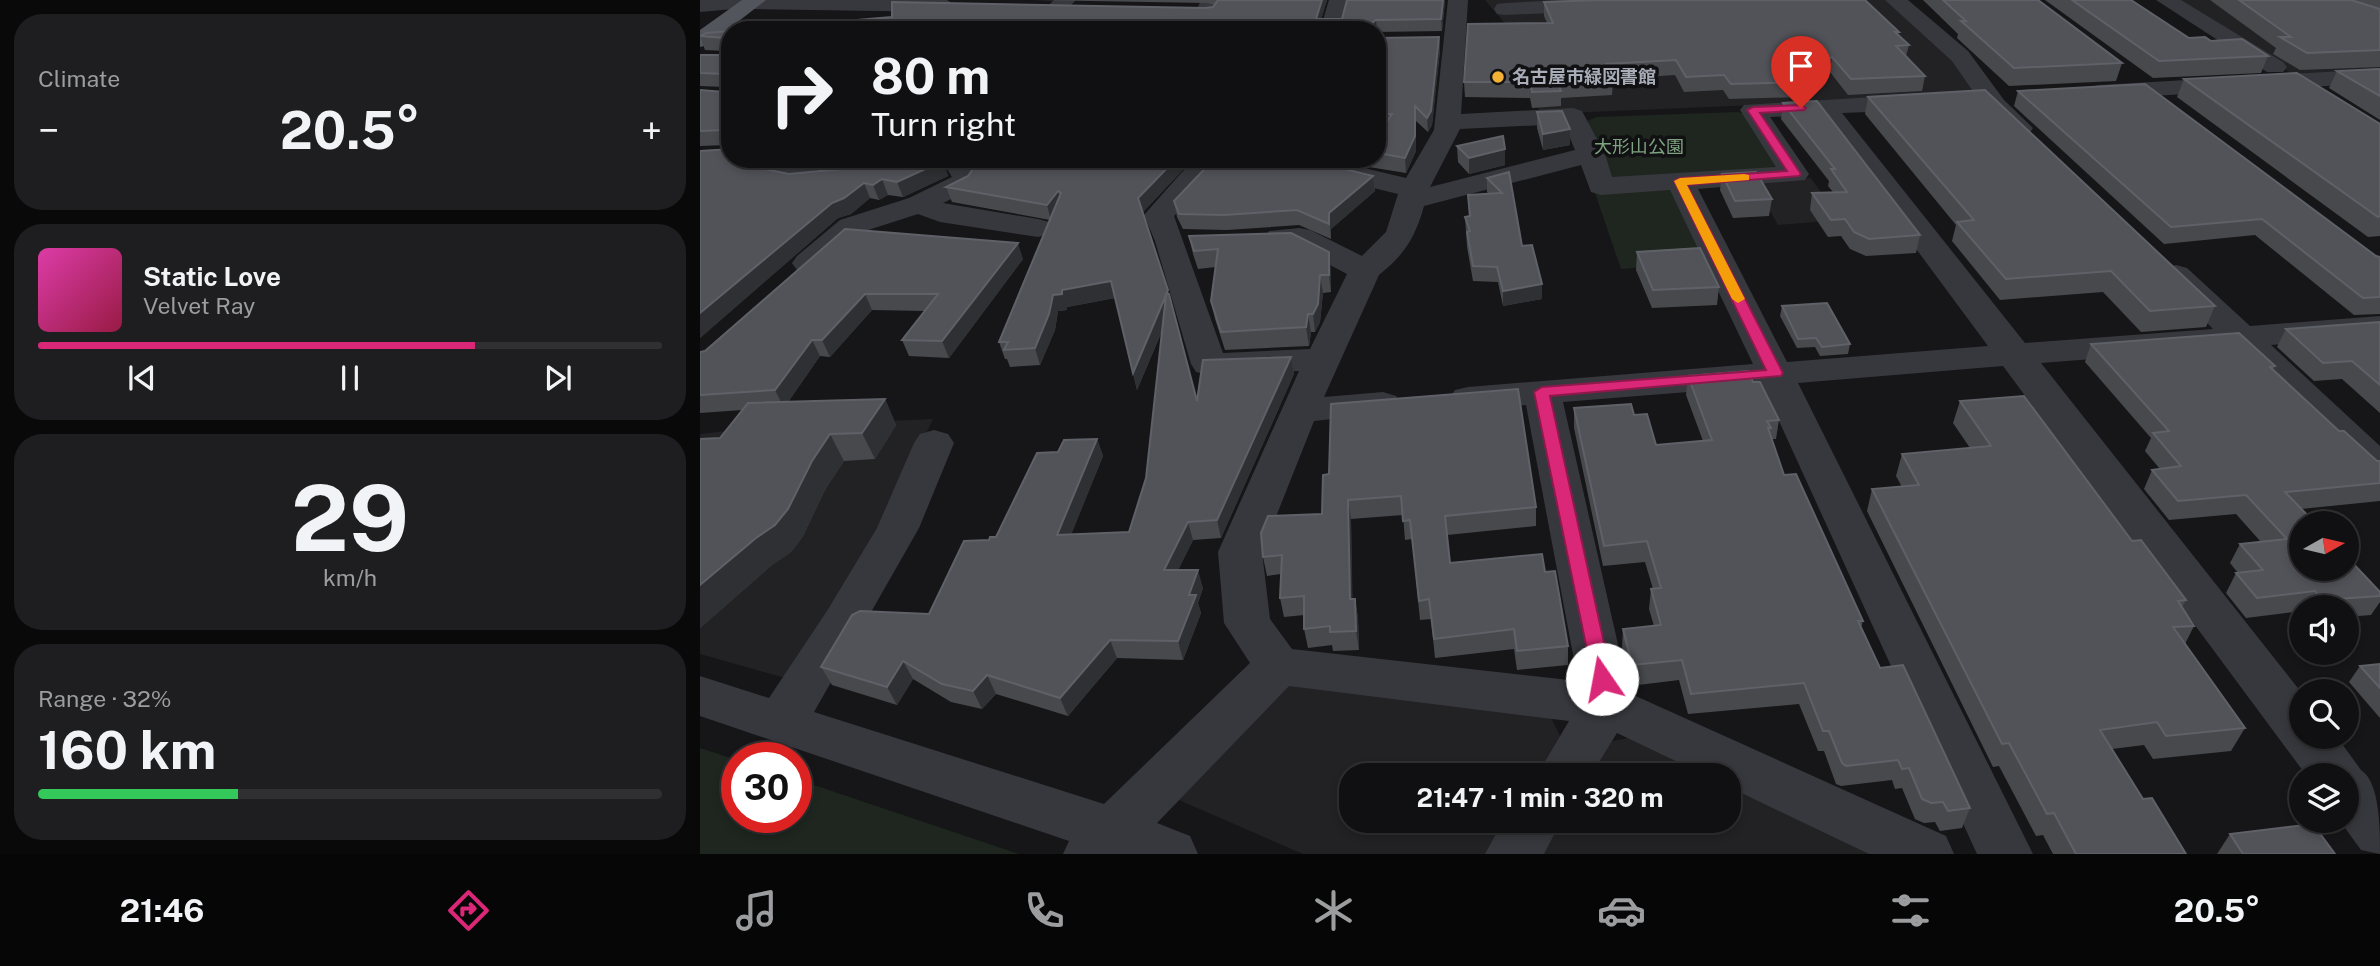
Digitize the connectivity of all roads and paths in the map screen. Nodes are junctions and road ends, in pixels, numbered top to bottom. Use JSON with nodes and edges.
{"nodes":[{"id":1,"x":1339,"y":0,"type":"edge"},
{"id":2,"x":1458,"y":0,"type":"edge"},
{"id":3,"x":1895,"y":0,"type":"edge"},
{"id":4,"x":2166,"y":0,"type":"edge"},
{"id":5,"x":745,"y":2,"type":"edge"},
{"id":6,"x":1612,"y":4,"type":"edge"},
{"id":7,"x":700,"y":6,"type":"edge"},
{"id":8,"x":1068,"y":6,"type":"edge"},
{"id":9,"x":972,"y":7,"type":"edge"},
{"id":10,"x":1028,"y":8,"type":"edge"},
{"id":11,"x":1182,"y":11,"type":"edge"},
{"id":12,"x":1507,"y":12,"type":"edge"},
{"id":13,"x":1206,"y":14,"type":"edge"},
{"id":14,"x":729,"y":21,"type":"edge"},
{"id":15,"x":1046,"y":21,"type":"edge"},
{"id":16,"x":1333,"y":21,"type":"edge"},
{"id":17,"x":700,"y":27,"type":"edge"},
{"id":18,"x":721,"y":31,"type":"edge"},
{"id":19,"x":703,"y":53,"type":"edge"},
{"id":20,"x":2114,"y":65,"type":"edge"},
{"id":21,"x":2380,"y":76,"type":"edge"},
{"id":22,"x":2294,"y":80,"type":"junction"},
{"id":23,"x":2146,"y":89,"type":"junction"},
{"id":24,"x":2081,"y":93,"type":"edge"},
{"id":25,"x":1979,"y":98,"type":"junction"},
{"id":26,"x":2326,"y":100,"type":"edge"},
{"id":27,"x":1825,"y":107,"type":"junction"},
{"id":28,"x":2179,"y":114,"type":"edge"},
{"id":29,"x":1449,"y":122,"type":"junction"},
{"id":30,"x":2045,"y":151,"type":"edge"},
{"id":31,"x":1591,"y":154,"type":"junction"},
{"id":32,"x":777,"y":168,"type":"edge"},
{"id":33,"x":953,"y":168,"type":"edge"},
{"id":34,"x":1204,"y":168,"type":"edge"},
{"id":35,"x":1323,"y":168,"type":"edge"},
{"id":36,"x":847,"y":175,"type":"edge"},
{"id":37,"x":1680,"y":181,"type":"junction"},
{"id":38,"x":1413,"y":194,"type":"junction"},
{"id":39,"x":919,"y":204,"type":"junction"},
{"id":40,"x":1038,"y":228,"type":"dead end"},
{"id":41,"x":1251,"y":240,"type":"edge"},
{"id":42,"x":1170,"y":241,"type":"junction"},
{"id":43,"x":1204,"y":241,"type":"edge"},
{"id":44,"x":2153,"y":254,"type":"edge"},
{"id":45,"x":1365,"y":270,"type":"junction"},
{"id":46,"x":791,"y":278,"type":"edge"},
{"id":47,"x":2380,"y":326,"type":"edge"},
{"id":48,"x":2242,"y":338,"type":"junction"},
{"id":49,"x":2012,"y":354,"type":"junction"},
{"id":50,"x":1324,"y":359,"type":"junction"},
{"id":51,"x":1776,"y":373,"type":"junction"},
{"id":52,"x":1542,"y":392,"type":"junction"},
{"id":53,"x":1299,"y":410,"type":"junction"},
{"id":54,"x":934,"y":443,"type":"dead end"},
{"id":55,"x":2380,"y":468,"type":"edge"},
{"id":56,"x":1278,"y":666,"type":"junction"},
{"id":57,"x":700,"y":696,"type":"edge"},
{"id":58,"x":1607,"y":705,"type":"junction"},
{"id":59,"x":2289,"y":713,"type":"edge"},
{"id":60,"x":781,"y":722,"type":"junction"},
{"id":61,"x":2316,"y":749,"type":"edge"},
{"id":62,"x":1571,"y":763,"type":"edge"},
{"id":63,"x":2328,"y":763,"type":"edge"},
{"id":64,"x":2359,"y":804,"type":"edge"},
{"id":65,"x":2380,"y":832,"type":"edge"},
{"id":66,"x":1526,"y":833,"type":"edge"},
{"id":67,"x":1103,"y":843,"type":"edge"},
{"id":68,"x":1170,"y":854,"type":"edge"},
{"id":69,"x":1513,"y":854,"type":"edge"},
{"id":70,"x":1926,"y":854,"type":"edge"},
{"id":71,"x":2004,"y":854,"type":"edge"}],
"edges":[{"from":1,"to":16,"type":"street"},
{"from":2,"to":29,"type":"street"},
{"from":3,"to":25,"type":"street"},
{"from":4,"to":22,"type":"street"},
{"from":5,"to":7,"type":"street"},
{"from":5,"to":9,"type":"street"},
{"from":5,"to":14,"type":"main road"},
{"from":5,"to":17,"type":"main road"},
{"from":6,"to":12,"type":"street"},
{"from":8,"to":10,"type":"street"},
{"from":8,"to":15,"type":"street"},
{"from":11,"to":13,"type":"street"},
{"from":18,"to":19,"type":"main road"},
{"from":20,"to":23,"type":"street"},
{"from":21,"to":22,"type":"street"},
{"from":22,"to":23,"type":"street"},
{"from":22,"to":26,"type":"street"},
{"from":23,"to":24,"type":"street"},
{"from":23,"to":28,"type":"street"},
{"from":25,"to":27,"type":"street"},
{"from":25,"to":30,"type":"street"},
{"from":27,"to":37,"type":"street"},
{"from":27,"to":49,"type":"street"},
{"from":29,"to":31,"type":"street"},
{"from":29,"to":38,"type":"street"},
{"from":31,"to":37,"type":"street"},
{"from":31,"to":38,"type":"street"},
{"from":32,"to":36,"type":"street"},
{"from":33,"to":39,"type":"street"},
{"from":34,"to":42,"type":"street"},
{"from":35,"to":38,"type":"street"},
{"from":37,"to":51,"type":"street"},
{"from":38,"to":45,"type":"street"},
{"from":39,"to":40,"type":"street"},
{"from":39,"to":46,"type":"street"},
{"from":41,"to":45,"type":"street"},
{"from":42,"to":43,"type":"street"},
{"from":42,"to":50,"type":"street"},
{"from":44,"to":48,"type":"street"},
{"from":45,"to":50,"type":"street"},
{"from":47,"to":48,"type":"street"},
{"from":48,"to":49,"type":"street"},
{"from":48,"to":55,"type":"street"},
{"from":49,"to":51,"type":"street"},
{"from":49,"to":59,"type":"street"},
{"from":50,"to":53,"type":"street"},
{"from":51,"to":52,"type":"street"},
{"from":51,"to":71,"type":"street"},
{"from":52,"to":53,"type":"street"},
{"from":52,"to":58,"type":"street"},
{"from":53,"to":56,"type":"street"},
{"from":54,"to":60,"type":"street"},
{"from":56,"to":58,"type":"street"},
{"from":56,"to":67,"type":"street"},
{"from":57,"to":60,"type":"street"},
{"from":58,"to":62,"type":"street"},
{"from":58,"to":70,"type":"street"},
{"from":60,"to":67,"type":"street"},
{"from":61,"to":63,"type":"street"},
{"from":64,"to":65,"type":"street"},
{"from":66,"to":69,"type":"street"},
{"from":67,"to":68,"type":"street"}]}
